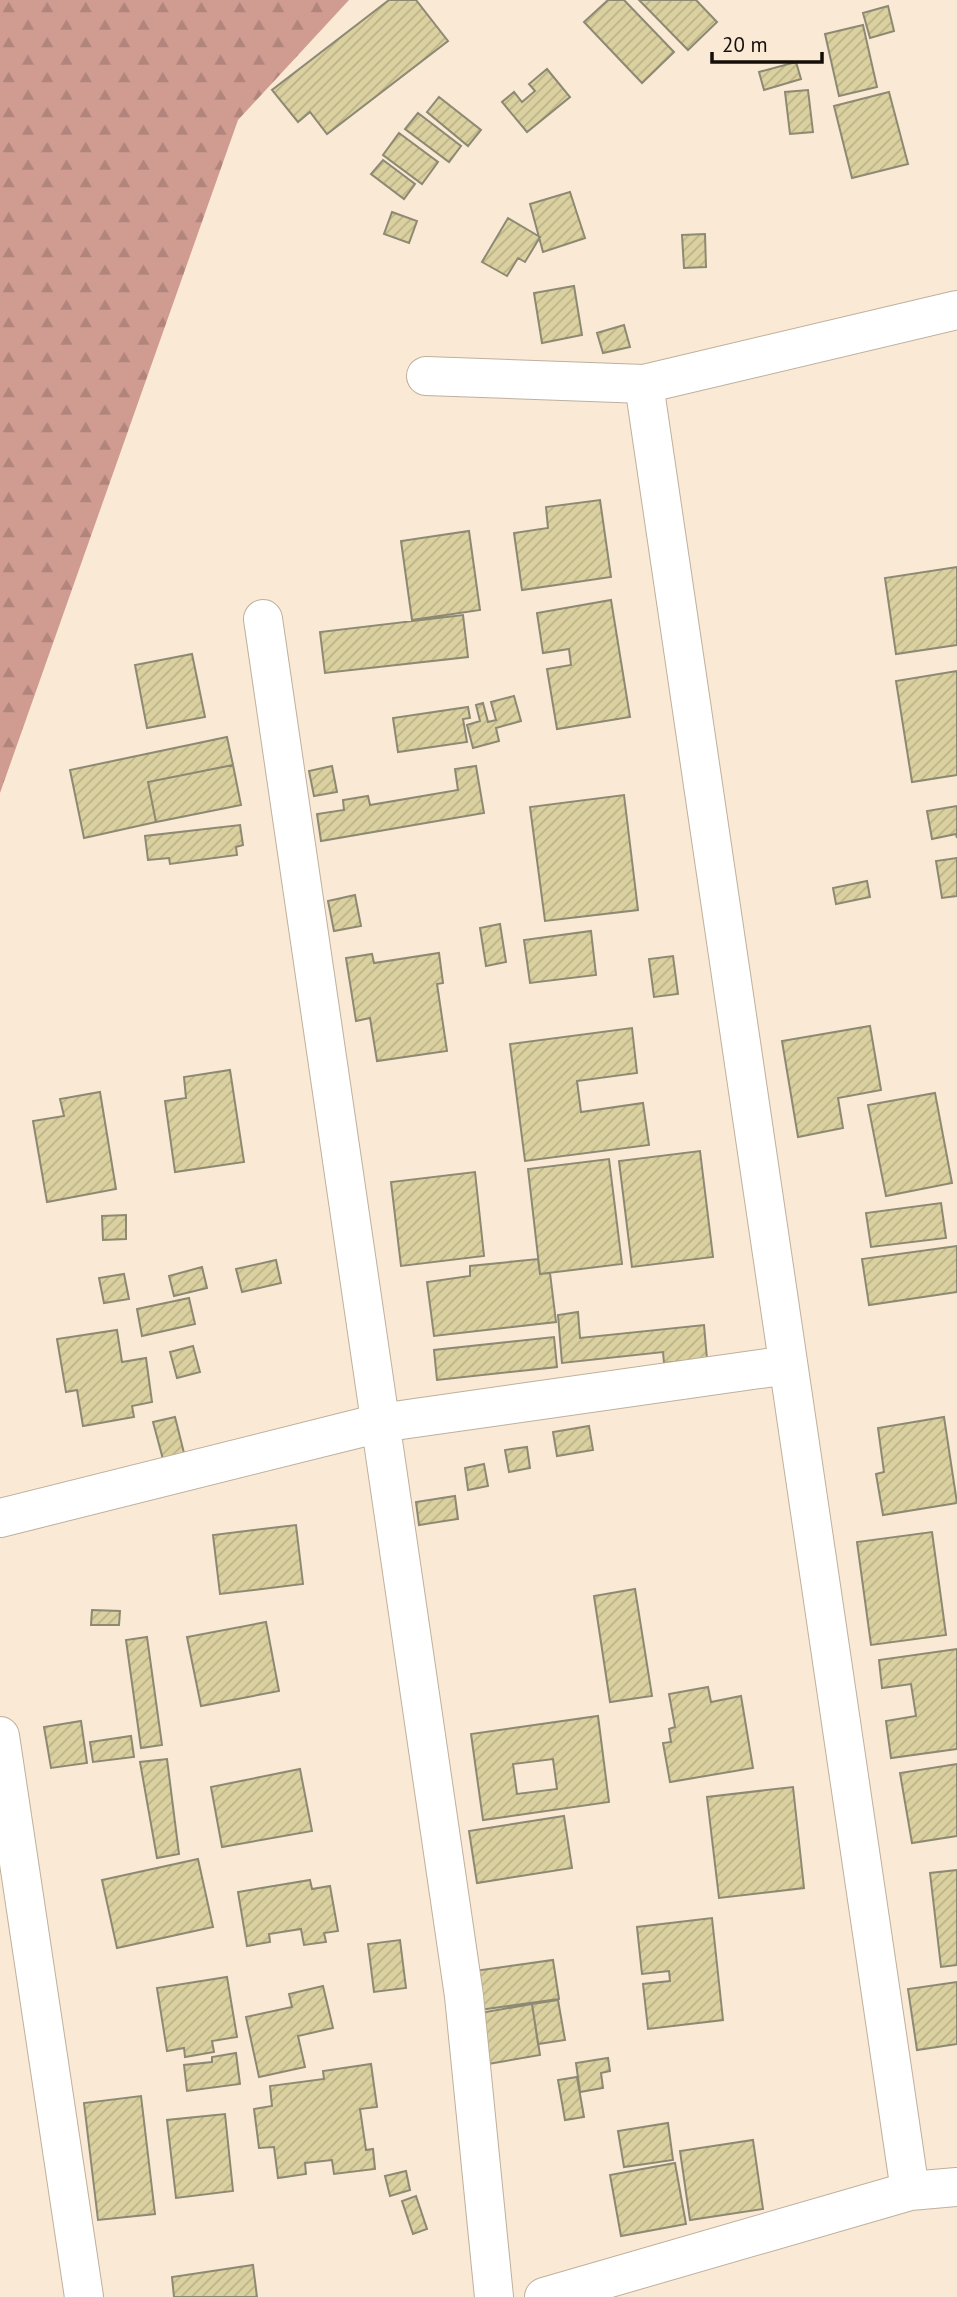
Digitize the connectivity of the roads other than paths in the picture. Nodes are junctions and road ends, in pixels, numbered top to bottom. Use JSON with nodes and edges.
{"nodes":[{"id":1,"x":957,"y":310,"type":"edge"},
{"id":2,"x":426,"y":376,"type":"dead end"},
{"id":3,"x":644,"y":384,"type":"junction"},
{"id":4,"x":263,"y":619,"type":"dead end"},
{"id":5,"x":789,"y":1365,"type":"junction"},
{"id":6,"x":380,"y":1423,"type":"junction"},
{"id":7,"x":0,"y":1518,"type":"edge"},
{"id":8,"x":0,"y":1737,"type":"edge"},
{"id":9,"x":957,"y":2187,"type":"edge"},
{"id":10,"x":910,"y":2191,"type":"junction"},
{"id":11,"x":84,"y":2297,"type":"edge"},
{"id":12,"x":494,"y":2297,"type":"edge"},
{"id":13,"x":544,"y":2297,"type":"edge"}],
"edges":[{"from":1,"to":3,"type":"street"},
{"from":2,"to":3,"type":"street"},
{"from":3,"to":5,"type":"street"},
{"from":4,"to":6,"type":"street"},
{"from":5,"to":6,"type":"street"},
{"from":5,"to":10,"type":"street"},
{"from":6,"to":7,"type":"street"},
{"from":6,"to":12,"type":"street"},
{"from":8,"to":11,"type":"street"},
{"from":9,"to":10,"type":"street"},
{"from":10,"to":13,"type":"street"}]}
